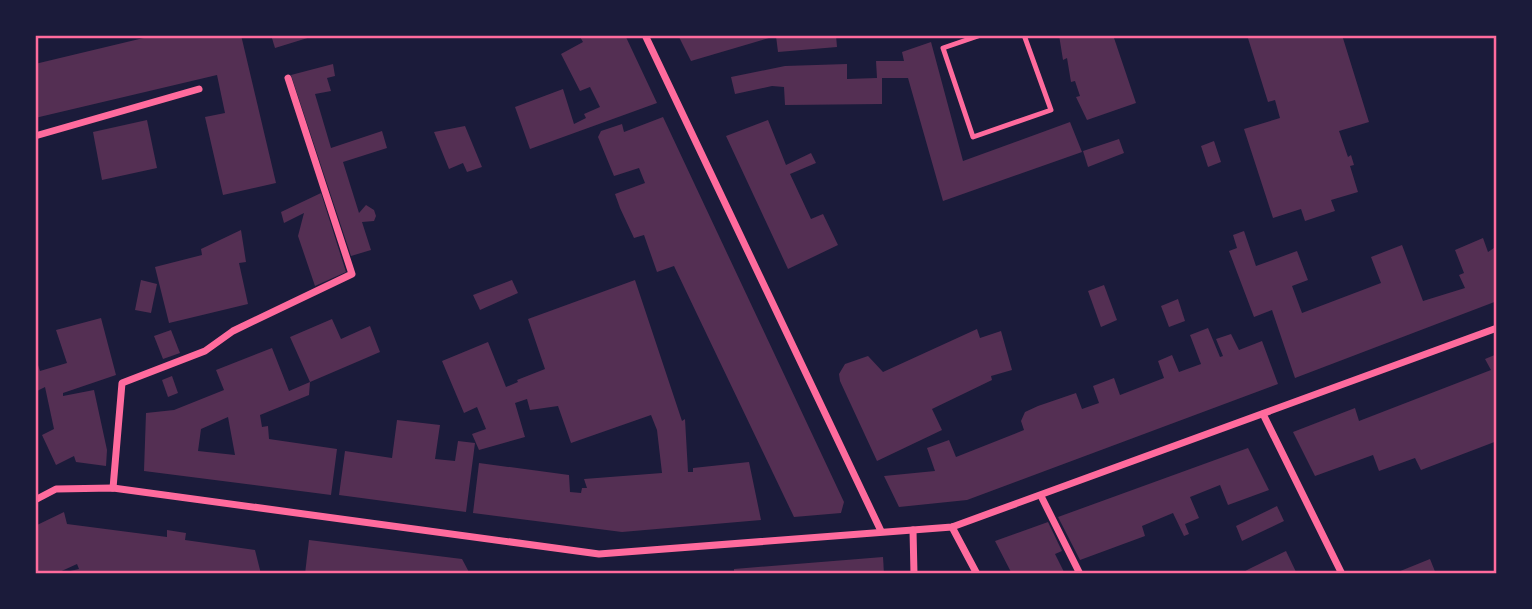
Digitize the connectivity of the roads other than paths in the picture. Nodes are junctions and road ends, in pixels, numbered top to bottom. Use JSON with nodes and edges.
{"nodes":[{"id":1,"x":645,"y":35,"type":"edge"},
{"id":2,"x":981,"y":35,"type":"edge"},
{"id":3,"x":1024,"y":35,"type":"edge"},
{"id":4,"x":288,"y":78,"type":"dead end"},
{"id":5,"x":199,"y":89,"type":"dead end"},
{"id":6,"x":35,"y":136,"type":"edge"},
{"id":7,"x":1497,"y":328,"type":"edge"},
{"id":8,"x":1263,"y":414,"type":"junction"},
{"id":9,"x":114,"y":488,"type":"junction"},
{"id":10,"x":1041,"y":496,"type":"junction"},
{"id":11,"x":35,"y":499,"type":"edge"},
{"id":12,"x":953,"y":527,"type":"junction"},
{"id":13,"x":913,"y":530,"type":"junction"},
{"id":14,"x":881,"y":531,"type":"junction"},
{"id":15,"x":914,"y":574,"type":"edge"},
{"id":16,"x":977,"y":574,"type":"edge"},
{"id":17,"x":1080,"y":574,"type":"edge"},
{"id":18,"x":1342,"y":574,"type":"edge"}],
"edges":[{"from":1,"to":14,"type":"street"},
{"from":2,"to":3,"type":"lane"},
{"from":4,"to":9,"type":"street"},
{"from":5,"to":6,"type":"street"},
{"from":7,"to":8,"type":"street"},
{"from":8,"to":10,"type":"street"},
{"from":8,"to":18,"type":"street"},
{"from":9,"to":11,"type":"street"},
{"from":9,"to":14,"type":"street"},
{"from":10,"to":12,"type":"street"},
{"from":10,"to":17,"type":"street"},
{"from":12,"to":13,"type":"street"},
{"from":12,"to":16,"type":"street"},
{"from":13,"to":14,"type":"street"},
{"from":13,"to":15,"type":"street"}]}
